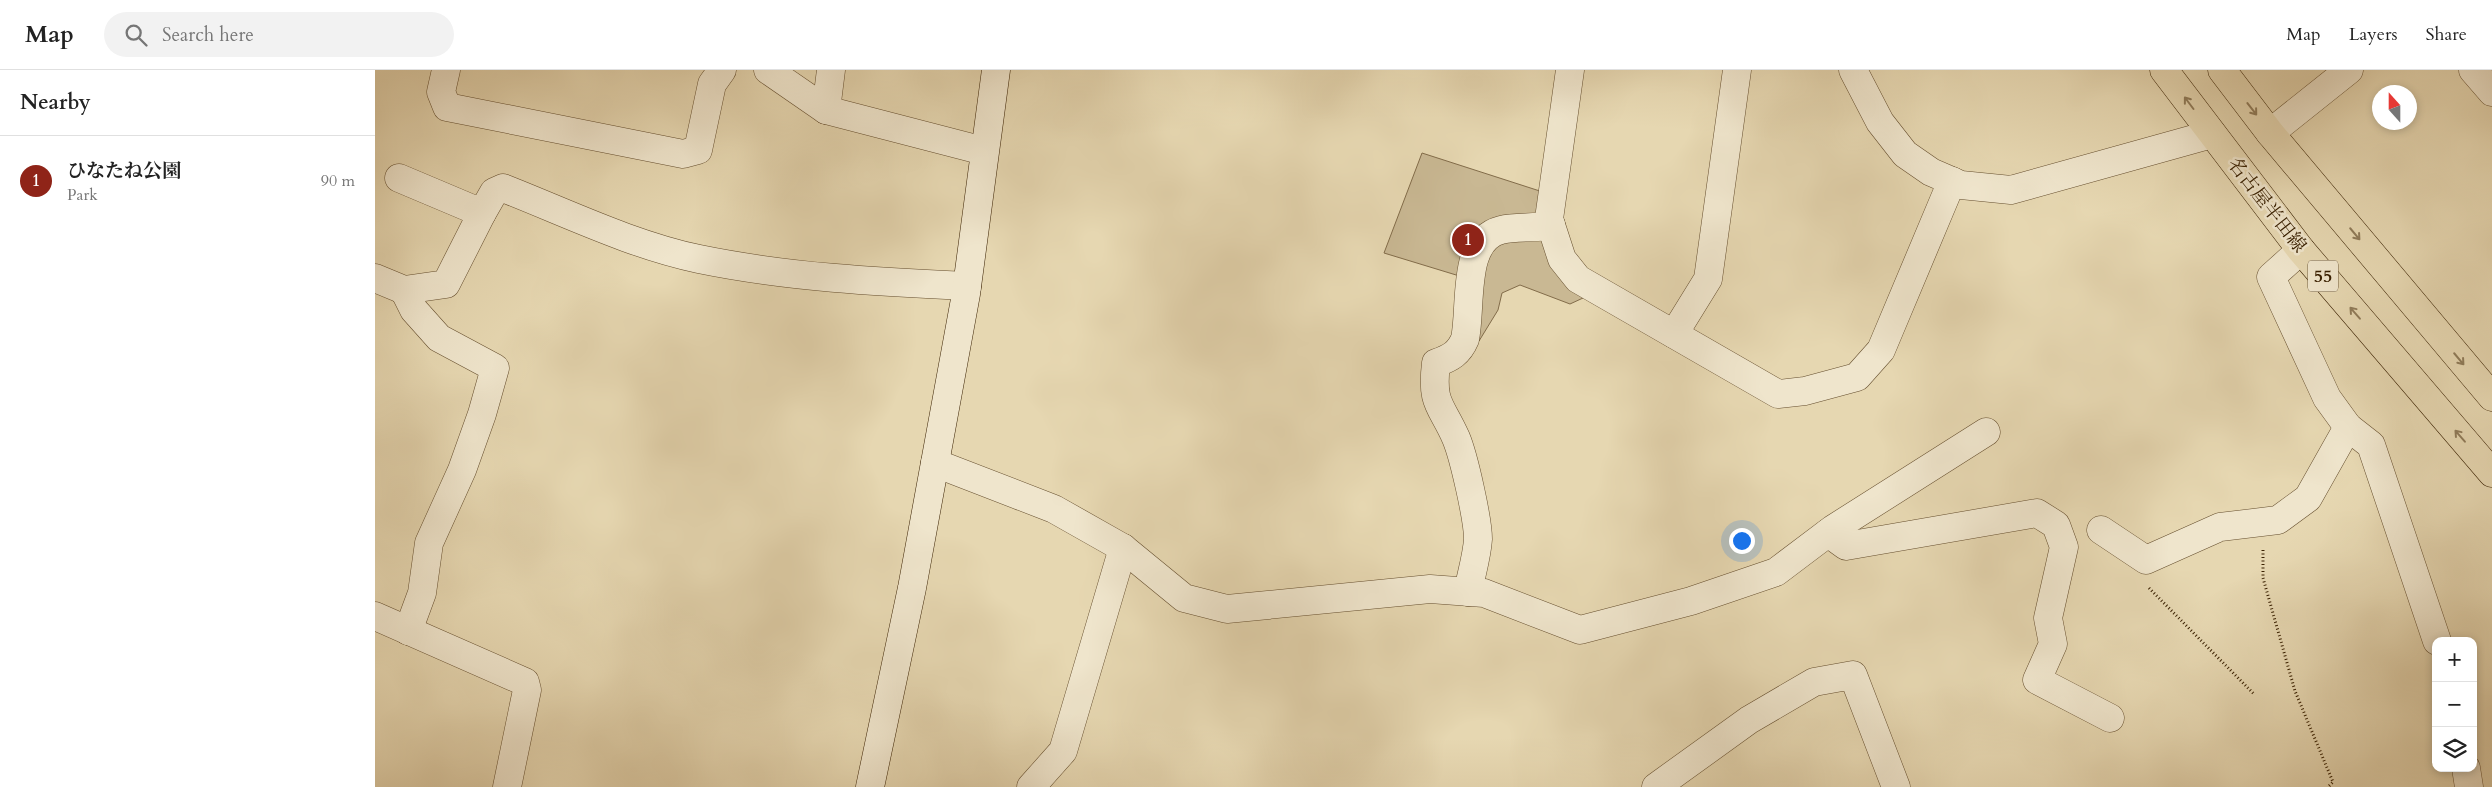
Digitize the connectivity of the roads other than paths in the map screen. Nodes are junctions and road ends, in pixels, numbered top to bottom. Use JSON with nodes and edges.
{"nodes":[{"id":1,"x":446,"y":70,"type":"edge"},
{"id":2,"x":722,"y":70,"type":"edge"},
{"id":3,"x":768,"y":70,"type":"edge"},
{"id":4,"x":831,"y":70,"type":"edge"},
{"id":5,"x":996,"y":70,"type":"edge"},
{"id":6,"x":1570,"y":70,"type":"edge"},
{"id":7,"x":1737,"y":70,"type":"edge"},
{"id":8,"x":1853,"y":70,"type":"edge"},
{"id":9,"x":2164,"y":70,"type":"edge"},
{"id":10,"x":2222,"y":70,"type":"edge"},
{"id":11,"x":2349,"y":70,"type":"edge"},
{"id":12,"x":2473,"y":70,"type":"edge"},
{"id":13,"x":2492,"y":92,"type":"edge"},
{"id":14,"x":826,"y":110,"type":"junction"},
{"id":15,"x":2270,"y":133,"type":"junction"},
{"id":16,"x":2212,"y":134,"type":"junction"},
{"id":17,"x":984,"y":151,"type":"junction"},
{"id":18,"x":399,"y":178,"type":"dead end"},
{"id":19,"x":1952,"y":181,"type":"junction"},
{"id":20,"x":482,"y":213,"type":"junction"},
{"id":21,"x":1551,"y":224,"type":"junction"},
{"id":22,"x":2301,"y":250,"type":"junction"},
{"id":23,"x":375,"y":278,"type":"edge"},
{"id":24,"x":967,"y":286,"type":"junction"},
{"id":25,"x":404,"y":290,"type":"junction"},
{"id":26,"x":1674,"y":334,"type":"junction"},
{"id":27,"x":2492,"y":397,"type":"edge"},
{"id":28,"x":2348,"y":427,"type":"junction"},
{"id":29,"x":1986,"y":432,"type":"dead end"},
{"id":30,"x":935,"y":463,"type":"junction"},
{"id":31,"x":2492,"y":474,"type":"edge"},
{"id":32,"x":2101,"y":530,"type":"dead end"},
{"id":33,"x":1828,"y":534,"type":"junction"},
{"id":34,"x":1123,"y":548,"type":"junction"},
{"id":35,"x":1468,"y":592,"type":"junction"},
{"id":36,"x":375,"y":616,"type":"edge"},
{"id":37,"x":408,"y":631,"type":"junction"},
{"id":38,"x":2436,"y":637,"type":"edge"},
{"id":39,"x":2110,"y":718,"type":"dead end"},
{"id":40,"x":2467,"y":772,"type":"edge"},
{"id":41,"x":507,"y":787,"type":"edge"},
{"id":42,"x":870,"y":787,"type":"edge"},
{"id":43,"x":1031,"y":787,"type":"edge"},
{"id":44,"x":1656,"y":787,"type":"edge"},
{"id":45,"x":1896,"y":787,"type":"edge"},
{"id":46,"x":2469,"y":787,"type":"edge"}],
"edges":[{"from":1,"to":2,"type":"street"},
{"from":3,"to":14,"type":"street"},
{"from":4,"to":14,"type":"street"},
{"from":5,"to":17,"type":"street"},
{"from":6,"to":21,"type":"street"},
{"from":7,"to":26,"type":"street"},
{"from":8,"to":19,"type":"street"},
{"from":16,"to":9,"type":"main road","name":"名古屋半田線","number":"55","one_way":true},
{"from":10,"to":15,"type":"main road","one_way":true},
{"from":11,"to":15,"type":"street"},
{"from":12,"to":13,"type":"street"},
{"from":14,"to":17,"type":"street"},
{"from":15,"to":27,"type":"main road","one_way":true},
{"from":16,"to":19,"type":"street"},
{"from":16,"to":22,"type":"main road","name":"名古屋半田線","number":"55"},
{"from":17,"to":24,"type":"street"},
{"from":18,"to":20,"type":"street"},
{"from":19,"to":26,"type":"street"},
{"from":20,"to":24,"type":"street"},
{"from":20,"to":25,"type":"street"},
{"from":21,"to":26,"type":"street"},
{"from":21,"to":35,"type":"street"},
{"from":22,"to":28,"type":"street"},
{"from":31,"to":22,"type":"main road","name":"名古屋半田線","number":"55","one_way":true},
{"from":23,"to":25,"type":"street"},
{"from":24,"to":30,"type":"street"},
{"from":25,"to":37,"type":"street"},
{"from":28,"to":32,"type":"street"},
{"from":28,"to":38,"type":"street"},
{"from":29,"to":33,"type":"street"},
{"from":30,"to":34,"type":"street"},
{"from":30,"to":42,"type":"street"},
{"from":33,"to":35,"type":"street"},
{"from":33,"to":39,"type":"street"},
{"from":34,"to":35,"type":"street"},
{"from":34,"to":43,"type":"street"},
{"from":36,"to":37,"type":"street"},
{"from":37,"to":41,"type":"street"},
{"from":40,"to":46,"type":"street"},
{"from":44,"to":45,"type":"street"}]}
